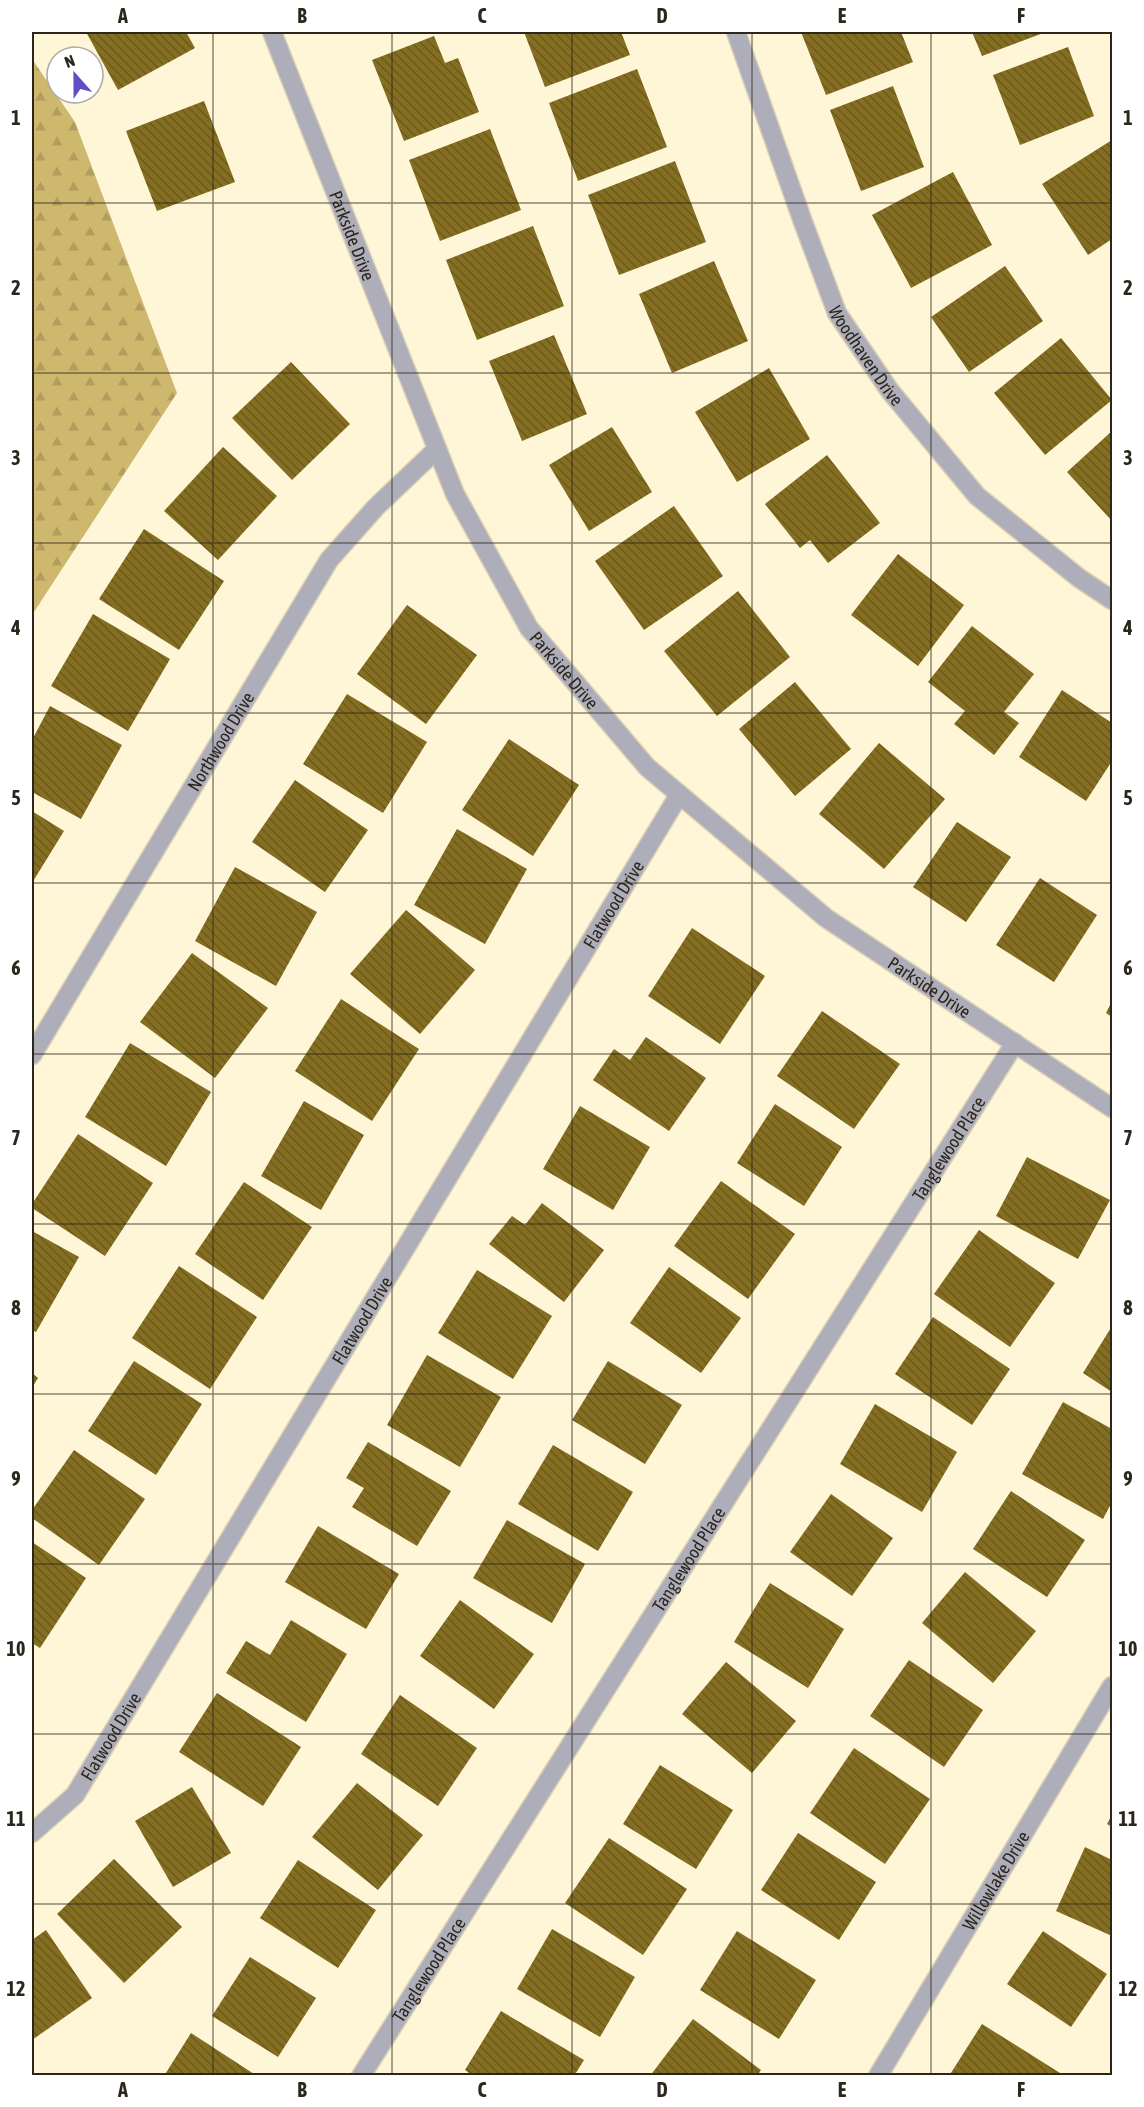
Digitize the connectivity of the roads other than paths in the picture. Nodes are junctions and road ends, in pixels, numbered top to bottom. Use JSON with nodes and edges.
{"nodes":[{"id":1,"x":274,"y":32,"type":"edge"},
{"id":2,"x":736,"y":32,"type":"edge"},
{"id":3,"x":437,"y":449,"type":"junction"},
{"id":4,"x":1113,"y":600,"type":"edge"},
{"id":5,"x":679,"y":795,"type":"junction"},
{"id":6,"x":1015,"y":1043,"type":"junction"},
{"id":7,"x":32,"y":1055,"type":"edge"},
{"id":8,"x":1113,"y":1108,"type":"edge"},
{"id":9,"x":1113,"y":1686,"type":"edge"},
{"id":10,"x":32,"y":1833,"type":"edge"},
{"id":11,"x":361,"y":2076,"type":"edge"},
{"id":12,"x":878,"y":2076,"type":"edge"}],
"edges":[{"from":1,"to":3,"type":"street","name":"Parkside Drive"},
{"from":2,"to":4,"type":"street","name":"Woodhaven Drive"},
{"from":3,"to":5,"type":"street","name":"Parkside Drive"},
{"from":3,"to":7,"type":"street","name":"Northwood Drive"},
{"from":5,"to":6,"type":"street","name":"Parkside Drive"},
{"from":5,"to":10,"type":"street","name":"Flatwood Drive"},
{"from":6,"to":8,"type":"street","name":"Parkside Drive"},
{"from":6,"to":11,"type":"street","name":"Tanglewood Place"},
{"from":9,"to":12,"type":"street","name":"Willowlake Drive"}]}
